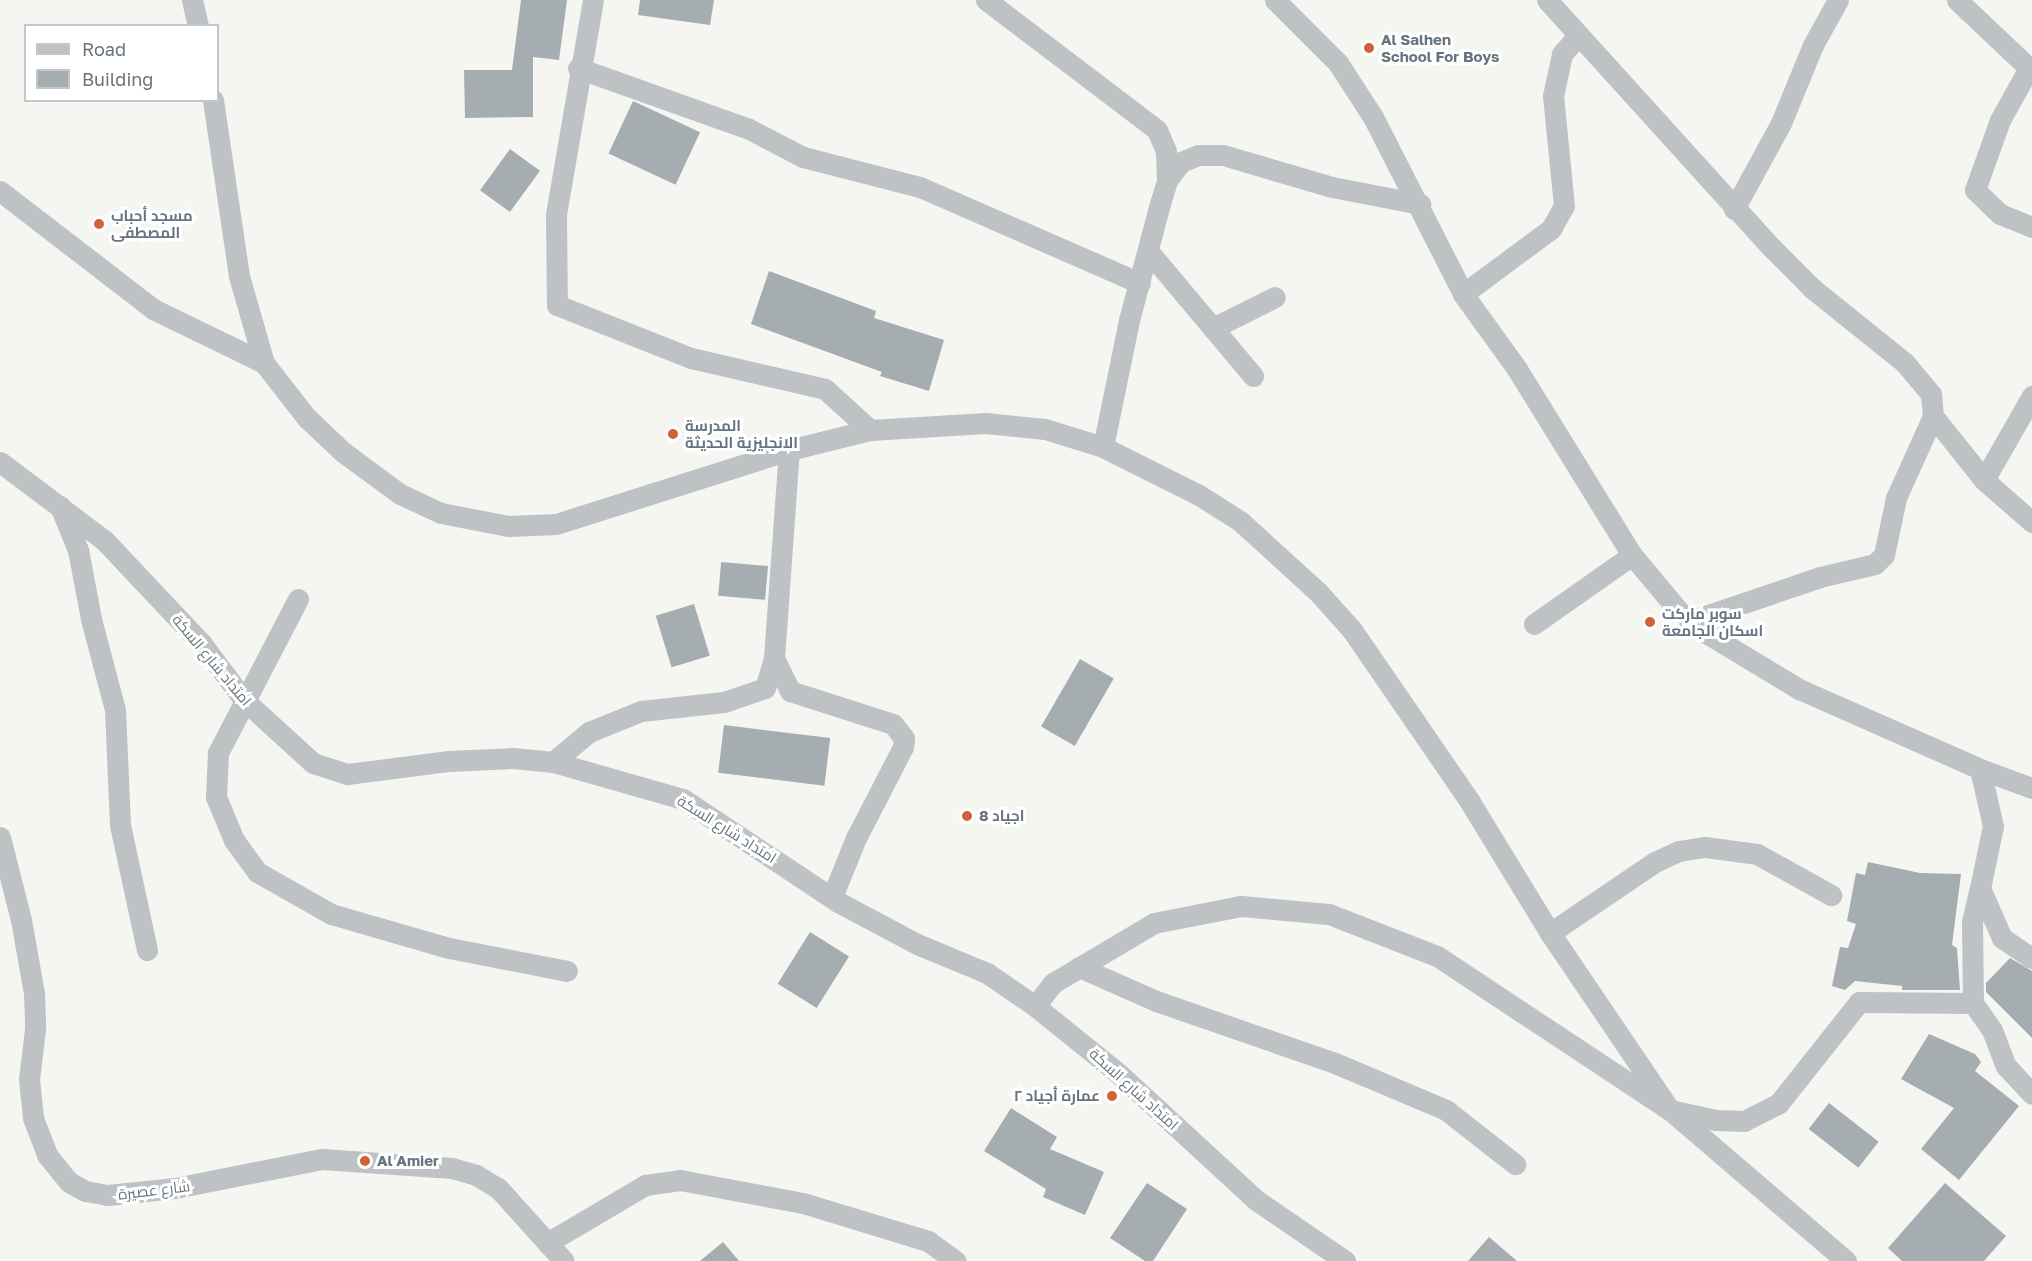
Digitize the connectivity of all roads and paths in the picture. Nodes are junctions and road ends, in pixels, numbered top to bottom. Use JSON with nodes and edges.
{"nodes":[{"id":1,"x":192,"y":0,"type":"edge"},
{"id":2,"x":593,"y":0,"type":"edge"},
{"id":3,"x":987,"y":0,"type":"edge"},
{"id":4,"x":1275,"y":0,"type":"edge"},
{"id":5,"x":1547,"y":0,"type":"edge"},
{"id":6,"x":1838,"y":0,"type":"edge"},
{"id":7,"x":1958,"y":0,"type":"edge"},
{"id":8,"x":198,"y":24,"type":"edge"},
{"id":9,"x":1577,"y":37,"type":"junction"},
{"id":10,"x":578,"y":68,"type":"junction"},
{"id":11,"x":213,"y":102,"type":"edge"},
{"id":12,"x":1167,"y":180,"type":"junction"},
{"id":13,"x":0,"y":191,"type":"edge"},
{"id":14,"x":1420,"y":204,"type":"junction"},
{"id":15,"x":1734,"y":208,"type":"junction"},
{"id":16,"x":2032,"y":227,"type":"edge"},
{"id":17,"x":1149,"y":252,"type":"junction"},
{"id":18,"x":1140,"y":283,"type":"junction"},
{"id":19,"x":1462,"y":294,"type":"junction"},
{"id":20,"x":1275,"y":297,"type":"dead end"},
{"id":21,"x":1213,"y":328,"type":"junction"},
{"id":22,"x":264,"y":363,"type":"junction"},
{"id":23,"x":1253,"y":376,"type":"dead end"},
{"id":24,"x":2032,"y":396,"type":"edge"},
{"id":25,"x":1933,"y":416,"type":"junction"},
{"id":26,"x":870,"y":430,"type":"junction"},
{"id":27,"x":1102,"y":447,"type":"junction"},
{"id":28,"x":789,"y":450,"type":"junction"},
{"id":29,"x":0,"y":462,"type":"edge"},
{"id":30,"x":1984,"y":480,"type":"junction"},
{"id":31,"x":60,"y":505,"type":"junction"},
{"id":32,"x":2032,"y":522,"type":"edge"},
{"id":33,"x":1632,"y":555,"type":"junction"},
{"id":34,"x":298,"y":599,"type":"dead end"},
{"id":35,"x":1688,"y":622,"type":"junction"},
{"id":36,"x":1534,"y":624,"type":"dead end"},
{"id":37,"x":774,"y":658,"type":"junction"},
{"id":38,"x":244,"y":700,"type":"junction"},
{"id":39,"x":553,"y":762,"type":"junction"},
{"id":40,"x":1980,"y":769,"type":"junction"},
{"id":41,"x":2032,"y":788,"type":"edge"},
{"id":42,"x":0,"y":837,"type":"edge"},
{"id":43,"x":1980,"y":888,"type":"junction"},
{"id":44,"x":1831,"y":895,"type":"dead end"},
{"id":45,"x":832,"y":897,"type":"junction"},
{"id":46,"x":1550,"y":933,"type":"junction"},
{"id":47,"x":147,"y":950,"type":"dead end"},
{"id":48,"x":2032,"y":958,"type":"edge"},
{"id":49,"x":1079,"y":967,"type":"junction"},
{"id":50,"x":567,"y":971,"type":"dead end"},
{"id":51,"x":1973,"y":1003,"type":"junction"},
{"id":52,"x":1035,"y":1006,"type":"junction"},
{"id":53,"x":2032,"y":1094,"type":"edge"},
{"id":54,"x":1670,"y":1110,"type":"junction"},
{"id":55,"x":1515,"y":1164,"type":"dead end"},
{"id":56,"x":546,"y":1243,"type":"junction"},
{"id":57,"x":564,"y":1261,"type":"edge"},
{"id":58,"x":956,"y":1261,"type":"edge"},
{"id":59,"x":1345,"y":1261,"type":"edge"},
{"id":60,"x":1846,"y":1261,"type":"edge"}],
"edges":[{"from":1,"to":8,"type":"street"},
{"from":2,"to":10,"type":"street"},
{"from":3,"to":12,"type":"street"},
{"from":4,"to":14,"type":"street"},
{"from":5,"to":9,"type":"street"},
{"from":6,"to":15,"type":"street"},
{"from":7,"to":16,"type":"street"},
{"from":9,"to":15,"type":"street"},
{"from":9,"to":19,"type":"street"},
{"from":10,"to":18,"type":"street"},
{"from":10,"to":26,"type":"street"},
{"from":11,"to":22,"type":"street"},
{"from":12,"to":14,"type":"street"},
{"from":12,"to":17,"type":"street"},
{"from":13,"to":22,"type":"street"},
{"from":14,"to":19,"type":"street"},
{"from":15,"to":25,"type":"street"},
{"from":17,"to":18,"type":"street"},
{"from":17,"to":21,"type":"street"},
{"from":18,"to":27,"type":"street"},
{"from":19,"to":33,"type":"street"},
{"from":20,"to":21,"type":"street"},
{"from":21,"to":23,"type":"street"},
{"from":22,"to":28,"type":"street"},
{"from":24,"to":30,"type":"street"},
{"from":25,"to":30,"type":"street"},
{"from":25,"to":35,"type":"street"},
{"from":26,"to":27,"type":"street"},
{"from":26,"to":28,"type":"street"},
{"from":27,"to":46,"type":"street"},
{"from":28,"to":37,"type":"street"},
{"from":29,"to":31,"type":"street","name":"امتداد شارع السكة"},
{"from":30,"to":32,"type":"street"},
{"from":31,"to":38,"type":"street","name":"امتداد شارع السكة"},
{"from":31,"to":47,"type":"street"},
{"from":33,"to":35,"type":"street"},
{"from":33,"to":36,"type":"street"},
{"from":34,"to":38,"type":"street"},
{"from":35,"to":40,"type":"street"},
{"from":37,"to":39,"type":"street"},
{"from":37,"to":45,"type":"street"},
{"from":38,"to":39,"type":"street","name":"امتداد شارع السكة"},
{"from":38,"to":50,"type":"street"},
{"from":39,"to":45,"type":"street","name":"امتداد شارع السكة"},
{"from":40,"to":41,"type":"street"},
{"from":40,"to":43,"type":"street"},
{"from":42,"to":56,"type":"street","name":"شارع عصيرة"},
{"from":43,"to":48,"type":"street"},
{"from":43,"to":51,"type":"street"},
{"from":44,"to":46,"type":"street"},
{"from":45,"to":52,"type":"street","name":"امتداد شارع السكة"},
{"from":46,"to":54,"type":"street"},
{"from":49,"to":52,"type":"street"},
{"from":49,"to":54,"type":"street"},
{"from":49,"to":55,"type":"street"},
{"from":51,"to":53,"type":"street"},
{"from":51,"to":54,"type":"street"},
{"from":52,"to":59,"type":"street","name":"امتداد شارع السكة"},
{"from":54,"to":60,"type":"street"},
{"from":56,"to":57,"type":"street","name":"شارع عصيرة"},
{"from":56,"to":58,"type":"street"}]}
